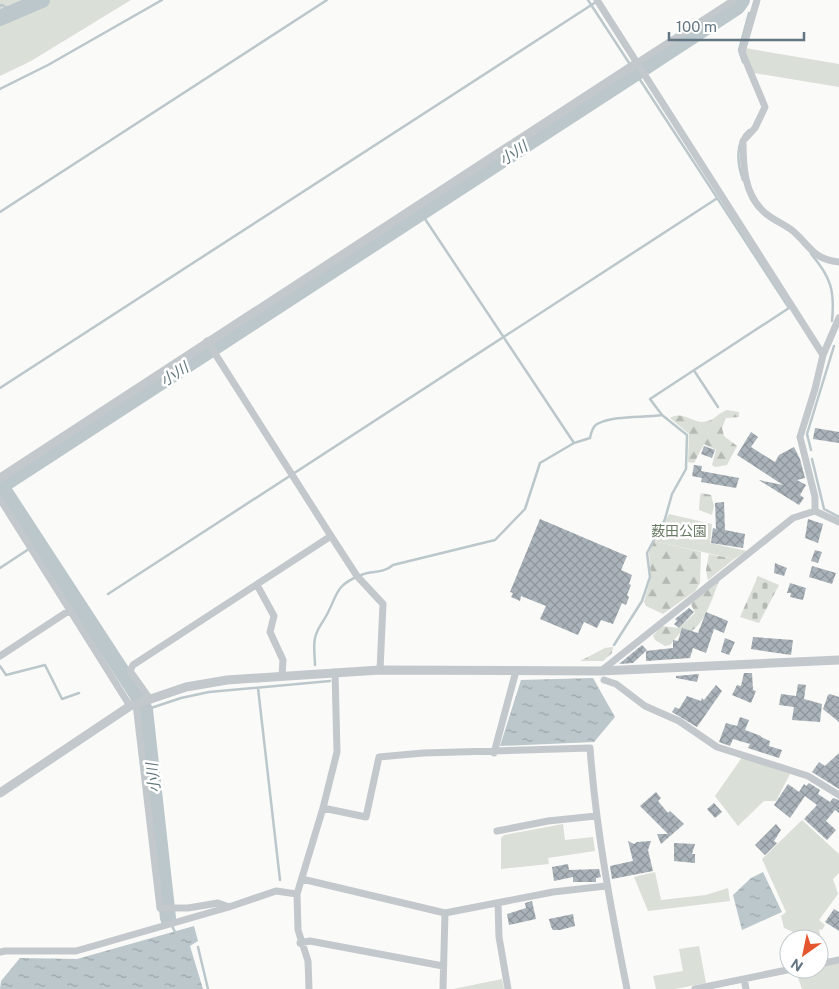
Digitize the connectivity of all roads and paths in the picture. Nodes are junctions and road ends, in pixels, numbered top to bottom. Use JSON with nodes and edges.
{"nodes":[{"id":1,"x":596,"y":0,"type":"edge"},
{"id":2,"x":734,"y":0,"type":"edge"},
{"id":3,"x":757,"y":0,"type":"edge"},
{"id":4,"x":637,"y":63,"type":"junction"},
{"id":5,"x":839,"y":262,"type":"edge"},
{"id":6,"x":839,"y":318,"type":"edge"},
{"id":7,"x":207,"y":341,"type":"junction"},
{"id":8,"x":823,"y":355,"type":"junction"},
{"id":9,"x":0,"y":478,"type":"edge"},
{"id":10,"x":0,"y":499,"type":"edge"},
{"id":11,"x":815,"y":511,"type":"junction"},
{"id":12,"x":839,"y":522,"type":"edge"},
{"id":13,"x":331,"y":536,"type":"junction"},
{"id":14,"x":257,"y":585,"type":"junction"},
{"id":15,"x":70,"y":610,"type":"junction"},
{"id":16,"x":0,"y":656,"type":"edge"},
{"id":17,"x":839,"y":660,"type":"edge"},
{"id":18,"x":380,"y":670,"type":"junction"},
{"id":19,"x":516,"y":671,"type":"junction"},
{"id":20,"x":335,"y":672,"type":"junction"},
{"id":21,"x":603,"y":675,"type":"junction"},
{"id":22,"x":282,"y":676,"type":"junction"},
{"id":23,"x":148,"y":700,"type":"junction"},
{"id":24,"x":134,"y":704,"type":"junction"},
{"id":25,"x":494,"y":753,"type":"junction"},
{"id":26,"x":0,"y":793,"type":"edge"},
{"id":27,"x":839,"y":795,"type":"edge"},
{"id":28,"x":323,"y":808,"type":"junction"},
{"id":29,"x":596,"y":816,"type":"junction"},
{"id":30,"x":497,"y":831,"type":"dead end"},
{"id":31,"x":302,"y":880,"type":"junction"},
{"id":32,"x":606,"y":886,"type":"junction"},
{"id":33,"x":297,"y":894,"type":"junction"},
{"id":34,"x":498,"y":902,"type":"junction"},
{"id":35,"x":229,"y":907,"type":"junction"},
{"id":36,"x":445,"y":913,"type":"junction"},
{"id":37,"x":300,"y":943,"type":"junction"},
{"id":38,"x":0,"y":952,"type":"edge"},
{"id":39,"x":443,"y":966,"type":"junction"},
{"id":40,"x":779,"y":972,"type":"edge"},
{"id":41,"x":744,"y":979,"type":"junction"},
{"id":42,"x":309,"y":989,"type":"edge"},
{"id":43,"x":443,"y":989,"type":"edge"},
{"id":44,"x":508,"y":989,"type":"edge"},
{"id":45,"x":627,"y":989,"type":"edge"},
{"id":46,"x":695,"y":989,"type":"edge"},
{"id":47,"x":746,"y":989,"type":"edge"}],
"edges":[{"from":1,"to":4,"type":"street"},
{"from":2,"to":4,"type":"street"},
{"from":3,"to":5,"type":"street"},
{"from":4,"to":7,"type":"street"},
{"from":4,"to":8,"type":"street"},
{"from":6,"to":8,"type":"street"},
{"from":7,"to":9,"type":"street"},
{"from":7,"to":13,"type":"street"},
{"from":8,"to":11,"type":"street"},
{"from":10,"to":15,"type":"street"},
{"from":11,"to":12,"type":"street"},
{"from":11,"to":21,"type":"street"},
{"from":13,"to":14,"type":"street"},
{"from":13,"to":18,"type":"street"},
{"from":14,"to":22,"type":"street"},
{"from":14,"to":23,"type":"street"},
{"from":15,"to":16,"type":"street"},
{"from":15,"to":24,"type":"street"},
{"from":17,"to":21,"type":"street"},
{"from":18,"to":19,"type":"street"},
{"from":18,"to":20,"type":"street"},
{"from":19,"to":21,"type":"street"},
{"from":19,"to":25,"type":"street"},
{"from":20,"to":22,"type":"street"},
{"from":20,"to":28,"type":"street"},
{"from":21,"to":27,"type":"street"},
{"from":22,"to":23,"type":"street"},
{"from":23,"to":24,"type":"street"},
{"from":24,"to":26,"type":"street"},
{"from":24,"to":35,"type":"street"},
{"from":25,"to":28,"type":"street"},
{"from":25,"to":29,"type":"street"},
{"from":28,"to":31,"type":"street"},
{"from":29,"to":30,"type":"street"},
{"from":29,"to":32,"type":"street"},
{"from":31,"to":33,"type":"street"},
{"from":31,"to":36,"type":"street"},
{"from":32,"to":34,"type":"street"},
{"from":32,"to":45,"type":"street"},
{"from":33,"to":35,"type":"street"},
{"from":33,"to":37,"type":"street"},
{"from":34,"to":36,"type":"street"},
{"from":34,"to":44,"type":"street"},
{"from":35,"to":38,"type":"street"},
{"from":36,"to":39,"type":"street"},
{"from":37,"to":39,"type":"street"},
{"from":37,"to":42,"type":"street"},
{"from":39,"to":43,"type":"street"},
{"from":40,"to":41,"type":"street"},
{"from":41,"to":46,"type":"street"},
{"from":41,"to":47,"type":"street"}]}
